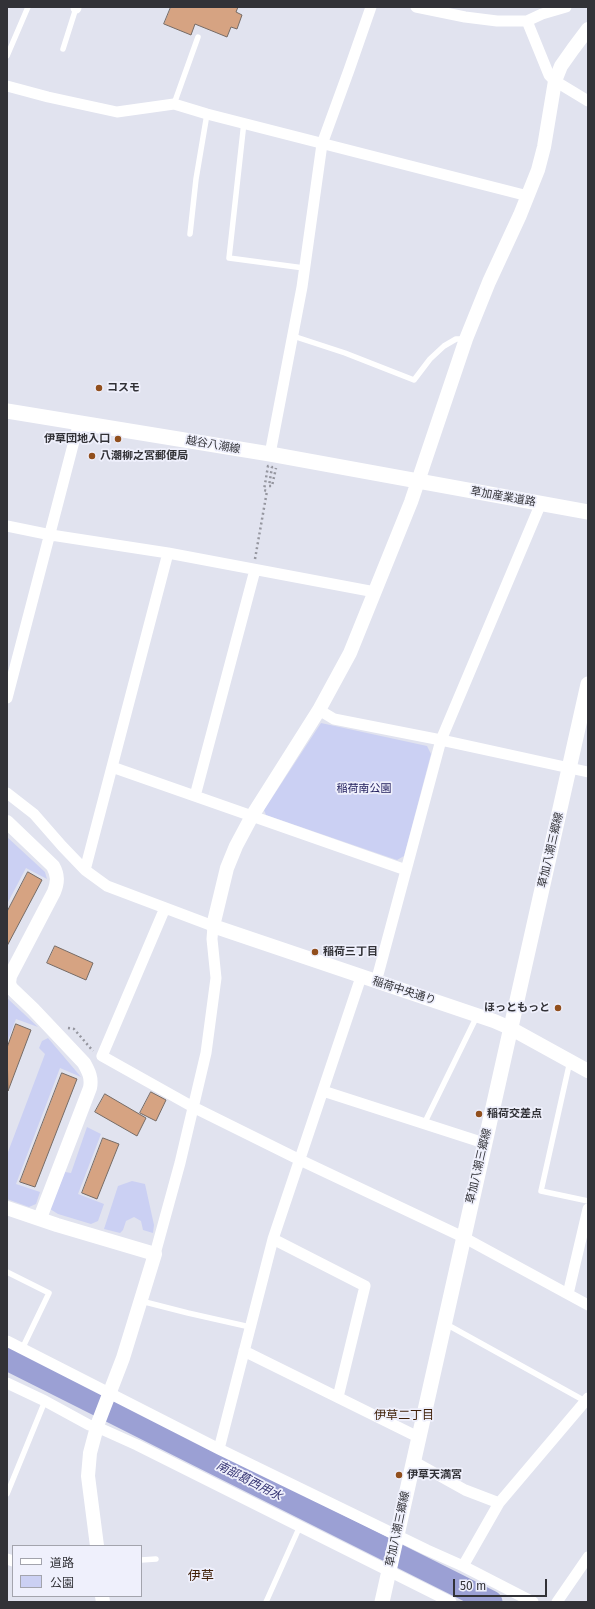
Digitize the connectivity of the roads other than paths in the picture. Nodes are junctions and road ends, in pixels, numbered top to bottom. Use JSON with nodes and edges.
{"nodes":[{"id":1,"x":28,"y":7,"type":"edge"},
{"id":2,"x":76,"y":7,"type":"edge"},
{"id":3,"x":371,"y":7,"type":"edge"},
{"id":4,"x":416,"y":7,"type":"edge"},
{"id":5,"x":566,"y":7,"type":"edge"},
{"id":6,"x":527,"y":21,"type":"junction"},
{"id":7,"x":588,"y":29,"type":"edge"},
{"id":8,"x":198,"y":37,"type":"dead end"},
{"id":9,"x":63,"y":49,"type":"dead end"},
{"id":10,"x":7,"y":56,"type":"edge"},
{"id":11,"x":555,"y":80,"type":"junction"},
{"id":12,"x":7,"y":86,"type":"edge"},
{"id":13,"x":588,"y":102,"type":"edge"},
{"id":14,"x":174,"y":104,"type":"junction"},
{"id":15,"x":207,"y":114,"type":"junction"},
{"id":16,"x":244,"y":122,"type":"junction"},
{"id":17,"x":322,"y":144,"type":"junction"},
{"id":18,"x":528,"y":196,"type":"junction"},
{"id":19,"x":190,"y":234,"type":"dead end"},
{"id":20,"x":304,"y":268,"type":"junction"},
{"id":21,"x":293,"y":336,"type":"junction"},
{"id":22,"x":466,"y":338,"type":"junction"},
{"id":23,"x":7,"y":411,"type":"edge"},
{"id":24,"x":79,"y":422,"type":"junction"},
{"id":25,"x":270,"y":454,"type":"junction"},
{"id":26,"x":418,"y":482,"type":"junction"},
{"id":27,"x":541,"y":503,"type":"junction"},
{"id":28,"x":588,"y":512,"type":"edge"},
{"id":29,"x":7,"y":526,"type":"edge"},
{"id":30,"x":51,"y":535,"type":"junction"},
{"id":31,"x":168,"y":553,"type":"junction"},
{"id":32,"x":254,"y":569,"type":"junction"},
{"id":33,"x":375,"y":592,"type":"junction"},
{"id":34,"x":588,"y":684,"type":"edge"},
{"id":35,"x":7,"y":694,"type":"edge"},
{"id":36,"x":319,"y":710,"type":"junction"},
{"id":37,"x":441,"y":740,"type":"junction"},
{"id":38,"x":569,"y":767,"type":"junction"},
{"id":39,"x":112,"y":768,"type":"junction"},
{"id":40,"x":588,"y":772,"type":"edge"},
{"id":41,"x":7,"y":793,"type":"edge"},
{"id":42,"x":195,"y":796,"type":"junction"},
{"id":43,"x":252,"y":816,"type":"junction"},
{"id":44,"x":7,"y":822,"type":"edge"},
{"id":45,"x":85,"y":870,"type":"junction"},
{"id":46,"x":406,"y":870,"type":"junction"},
{"id":47,"x":165,"y":908,"type":"junction"},
{"id":48,"x":213,"y":926,"type":"junction"},
{"id":49,"x":361,"y":977,"type":"junction"},
{"id":50,"x":376,"y":982,"type":"junction"},
{"id":51,"x":478,"y":1016,"type":"junction"},
{"id":52,"x":510,"y":1028,"type":"junction"},
{"id":53,"x":570,"y":1061,"type":"junction"},
{"id":54,"x":588,"y":1071,"type":"edge"},
{"id":55,"x":323,"y":1091,"type":"junction"},
{"id":56,"x":193,"y":1107,"type":"junction"},
{"id":57,"x":424,"y":1124,"type":"junction"},
{"id":58,"x":484,"y":1144,"type":"junction"},
{"id":59,"x":300,"y":1160,"type":"junction"},
{"id":60,"x":588,"y":1201,"type":"edge"},
{"id":61,"x":7,"y":1208,"type":"edge"},
{"id":62,"x":588,"y":1209,"type":"edge"},
{"id":63,"x":40,"y":1218,"type":"junction"},
{"id":64,"x":463,"y":1237,"type":"junction"},
{"id":65,"x":273,"y":1239,"type":"junction"},
{"id":66,"x":154,"y":1254,"type":"junction"},
{"id":67,"x":7,"y":1272,"type":"edge"},
{"id":68,"x":568,"y":1294,"type":"junction"},
{"id":69,"x":141,"y":1301,"type":"junction"},
{"id":70,"x":588,"y":1305,"type":"edge"},
{"id":71,"x":444,"y":1323,"type":"junction"},
{"id":72,"x":250,"y":1327,"type":"junction"},
{"id":73,"x":7,"y":1341,"type":"edge"},
{"id":74,"x":22,"y":1349,"type":"junction"},
{"id":75,"x":244,"y":1351,"type":"junction"},
{"id":76,"x":7,"y":1383,"type":"edge"},
{"id":77,"x":108,"y":1397,"type":"junction"},
{"id":78,"x":338,"y":1397,"type":"junction"},
{"id":79,"x":587,"y":1399,"type":"edge"},
{"id":80,"x":45,"y":1401,"type":"junction"},
{"id":81,"x":98,"y":1425,"type":"junction"},
{"id":82,"x":418,"y":1437,"type":"junction"},
{"id":83,"x":219,"y":1449,"type":"junction"},
{"id":84,"x":413,"y":1461,"type":"junction"},
{"id":85,"x":7,"y":1494,"type":"edge"},
{"id":86,"x":499,"y":1503,"type":"junction"},
{"id":87,"x":300,"y":1526,"type":"junction"},
{"id":88,"x":396,"y":1538,"type":"junction"},
{"id":89,"x":97,"y":1545,"type":"edge"},
{"id":90,"x":588,"y":1557,"type":"edge"},
{"id":91,"x":156,"y":1559,"type":"dead end"},
{"id":92,"x":142,"y":1560,"type":"edge"},
{"id":93,"x":463,"y":1566,"type":"junction"},
{"id":94,"x":390,"y":1567,"type":"junction"},
{"id":95,"x":266,"y":1602,"type":"edge"},
{"id":96,"x":382,"y":1602,"type":"edge"},
{"id":97,"x":452,"y":1602,"type":"edge"},
{"id":98,"x":533,"y":1602,"type":"edge"},
{"id":99,"x":557,"y":1602,"type":"edge"}],
"edges":[{"from":1,"to":10,"type":"lane"},
{"from":2,"to":9,"type":"lane"},
{"from":3,"to":17,"type":"street"},
{"from":4,"to":6,"type":"street"},
{"from":5,"to":6,"type":"street"},
{"from":6,"to":11,"type":"street"},
{"from":7,"to":11,"type":"street"},
{"from":8,"to":14,"type":"lane"},
{"from":11,"to":13,"type":"street"},
{"from":11,"to":18,"type":"street"},
{"from":12,"to":14,"type":"street"},
{"from":14,"to":15,"type":"street"},
{"from":15,"to":16,"type":"street"},
{"from":15,"to":19,"type":"lane"},
{"from":16,"to":17,"type":"street"},
{"from":16,"to":20,"type":"lane"},
{"from":17,"to":18,"type":"street"},
{"from":17,"to":20,"type":"street"},
{"from":18,"to":22,"type":"street"},
{"from":20,"to":21,"type":"street"},
{"from":21,"to":22,"type":"lane"},
{"from":21,"to":25,"type":"street"},
{"from":22,"to":26,"type":"street"},
{"from":23,"to":24,"type":"main road","name":"越谷八潮線"},
{"from":24,"to":25,"type":"main road","name":"越谷八潮線"},
{"from":24,"to":30,"type":"street"},
{"from":25,"to":26,"type":"main road","name":"越谷八潮線"},
{"from":26,"to":27,"type":"main road","name":"草加産業道路"},
{"from":26,"to":33,"type":"street"},
{"from":27,"to":28,"type":"main road","name":"草加産業道路"},
{"from":27,"to":37,"type":"street"},
{"from":29,"to":30,"type":"street"},
{"from":30,"to":31,"type":"street"},
{"from":30,"to":35,"type":"street"},
{"from":31,"to":32,"type":"street"},
{"from":31,"to":39,"type":"street"},
{"from":32,"to":33,"type":"street"},
{"from":32,"to":42,"type":"street"},
{"from":33,"to":36,"type":"street"},
{"from":34,"to":38,"type":"main road","name":"草加八潮三郷線"},
{"from":36,"to":37,"type":"street"},
{"from":36,"to":43,"type":"street"},
{"from":37,"to":38,"type":"street"},
{"from":37,"to":46,"type":"street"},
{"from":38,"to":40,"type":"street"},
{"from":38,"to":52,"type":"main road","name":"草加八潮三郷線"},
{"from":39,"to":42,"type":"street"},
{"from":39,"to":45,"type":"street"},
{"from":41,"to":45,"type":"street"},
{"from":42,"to":43,"type":"street"},
{"from":43,"to":46,"type":"street"},
{"from":43,"to":48,"type":"street"},
{"from":44,"to":63,"type":"street"},
{"from":45,"to":47,"type":"street"},
{"from":46,"to":50,"type":"street"},
{"from":47,"to":48,"type":"street"},
{"from":47,"to":56,"type":"street"},
{"from":48,"to":49,"type":"street","name":"稲荷中央通り"},
{"from":48,"to":56,"type":"street"},
{"from":49,"to":50,"type":"street","name":"稲荷中央通り"},
{"from":49,"to":55,"type":"street"},
{"from":50,"to":51,"type":"street","name":"稲荷中央通り"},
{"from":51,"to":52,"type":"street","name":"稲荷中央通り"},
{"from":51,"to":57,"type":"lane"},
{"from":52,"to":53,"type":"street","name":"稲荷中央通り"},
{"from":52,"to":58,"type":"main road","name":"草加八潮三郷線"},
{"from":53,"to":54,"type":"street","name":"稲荷中央通り"},
{"from":53,"to":60,"type":"lane"},
{"from":55,"to":57,"type":"street"},
{"from":55,"to":59,"type":"street"},
{"from":56,"to":59,"type":"street"},
{"from":56,"to":66,"type":"street"},
{"from":57,"to":58,"type":"street"},
{"from":58,"to":64,"type":"main road","name":"草加八潮三郷線"},
{"from":59,"to":64,"type":"street"},
{"from":59,"to":65,"type":"street"},
{"from":61,"to":63,"type":"street"},
{"from":62,"to":68,"type":"street"},
{"from":63,"to":66,"type":"street"},
{"from":64,"to":68,"type":"street"},
{"from":64,"to":71,"type":"main road","name":"草加八潮三郷線"},
{"from":65,"to":72,"type":"street"},
{"from":65,"to":78,"type":"street"},
{"from":66,"to":69,"type":"street"},
{"from":67,"to":74,"type":"lane"},
{"from":68,"to":70,"type":"street"},
{"from":69,"to":72,"type":"lane"},
{"from":69,"to":77,"type":"street"},
{"from":71,"to":79,"type":"lane"},
{"from":71,"to":82,"type":"main road","name":"草加八潮三郷線"},
{"from":72,"to":75,"type":"street"},
{"from":73,"to":74,"type":"street"},
{"from":74,"to":77,"type":"street"},
{"from":75,"to":78,"type":"street"},
{"from":75,"to":83,"type":"street"},
{"from":76,"to":80,"type":"street"},
{"from":77,"to":81,"type":"street"},
{"from":77,"to":83,"type":"street"},
{"from":78,"to":82,"type":"street"},
{"from":79,"to":86,"type":"street"},
{"from":80,"to":81,"type":"street"},
{"from":80,"to":85,"type":"lane"},
{"from":81,"to":87,"type":"street"},
{"from":81,"to":89,"type":"street"},
{"from":82,"to":84,"type":"main road","name":"草加八潮三郷線"},
{"from":83,"to":88,"type":"street"},
{"from":84,"to":86,"type":"street"},
{"from":84,"to":88,"type":"main road","name":"草加八潮三郷線"},
{"from":86,"to":93,"type":"street"},
{"from":87,"to":94,"type":"street"},
{"from":87,"to":95,"type":"lane"},
{"from":88,"to":93,"type":"street"},
{"from":88,"to":94,"type":"main road","name":"草加八潮三郷線"},
{"from":90,"to":99,"type":"street"},
{"from":91,"to":92,"type":"lane"},
{"from":93,"to":98,"type":"street"},
{"from":94,"to":96,"type":"main road","name":"草加八潮三郷線"},
{"from":94,"to":97,"type":"street"}]}
